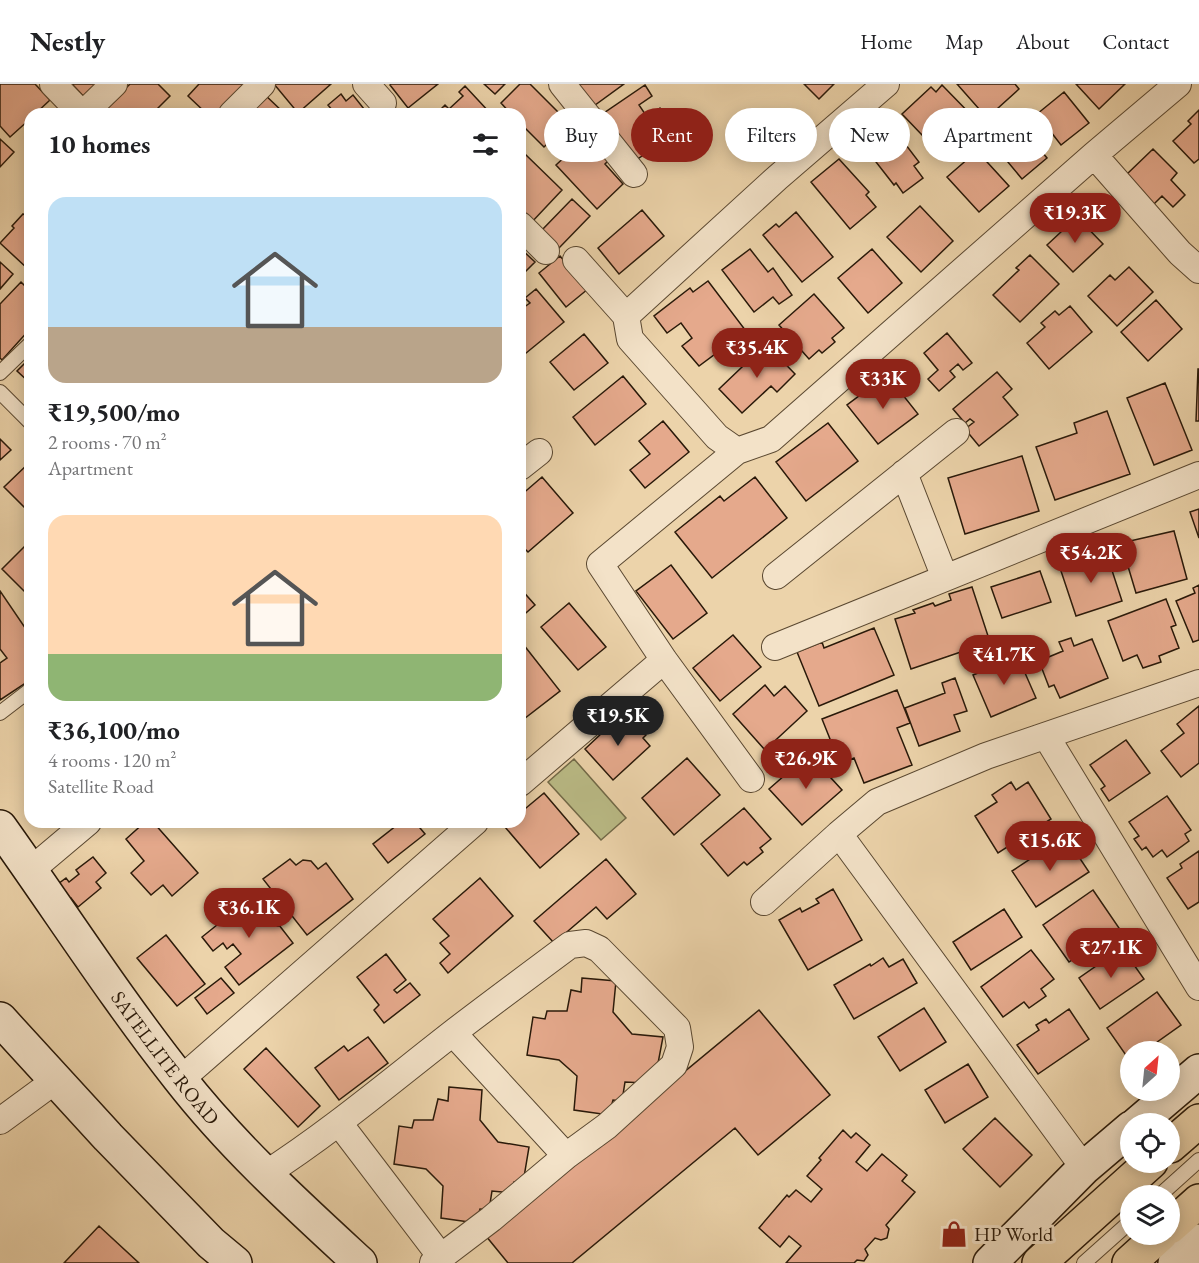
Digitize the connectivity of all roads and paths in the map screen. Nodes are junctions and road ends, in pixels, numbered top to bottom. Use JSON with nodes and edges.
{"nodes":[{"id":1,"x":53,"y":84,"type":"edge"},
{"id":2,"x":114,"y":84,"type":"edge"},
{"id":3,"x":262,"y":84,"type":"edge"},
{"id":4,"x":366,"y":84,"type":"edge"},
{"id":5,"x":562,"y":84,"type":"edge"},
{"id":6,"x":886,"y":84,"type":"edge"},
{"id":7,"x":1178,"y":84,"type":"edge"},
{"id":8,"x":384,"y":103,"type":"dead end"},
{"id":9,"x":77,"y":108,"type":"edge"},
{"id":10,"x":89,"y":108,"type":"edge"},
{"id":11,"x":238,"y":108,"type":"edge"},
{"id":12,"x":1094,"y":155,"type":"junction"},
{"id":13,"x":634,"y":174,"type":"dead end"},
{"id":14,"x":526,"y":231,"type":"edge"},
{"id":15,"x":546,"y":251,"type":"dead end"},
{"id":16,"x":576,"y":260,"type":"dead end"},
{"id":17,"x":1199,"y":270,"type":"edge"},
{"id":18,"x":626,"y":316,"type":"junction"},
{"id":19,"x":24,"y":350,"type":"edge"},
{"id":20,"x":0,"y":373,"type":"edge"},
{"id":21,"x":0,"y":392,"type":"edge"},
{"id":22,"x":24,"y":416,"type":"edge"},
{"id":23,"x":956,"y":432,"type":"dead end"},
{"id":24,"x":737,"y":451,"type":"junction"},
{"id":25,"x":904,"y":473,"type":"junction"},
{"id":26,"x":1199,"y":476,"type":"edge"},
{"id":27,"x":776,"y":576,"type":"dead end"},
{"id":28,"x":945,"y":578,"type":"junction"},
{"id":29,"x":776,"y":647,"type":"dead end"},
{"id":30,"x":664,"y":660,"type":"junction"},
{"id":31,"x":1199,"y":683,"type":"edge"},
{"id":32,"x":24,"y":694,"type":"edge"},
{"id":33,"x":0,"y":712,"type":"edge"},
{"id":34,"x":1046,"y":736,"type":"junction"},
{"id":35,"x":526,"y":778,"type":"edge"},
{"id":36,"x":751,"y":779,"type":"dead end"},
{"id":37,"x":0,"y":827,"type":"edge"},
{"id":38,"x":81,"y":828,"type":"edge"},
{"id":39,"x":468,"y":828,"type":"edge"},
{"id":40,"x":839,"y":834,"type":"junction"},
{"id":41,"x":31,"y":870,"type":"junction"},
{"id":42,"x":764,"y":902,"type":"dead end"},
{"id":43,"x":1199,"y":987,"type":"edge"},
{"id":44,"x":0,"y":1019,"type":"edge"},
{"id":45,"x":453,"y":1033,"type":"junction"},
{"id":46,"x":1199,"y":1071,"type":"edge"},
{"id":47,"x":56,"y":1080,"type":"junction"},
{"id":48,"x":180,"y":1080,"type":"junction"},
{"id":49,"x":1150,"y":1113,"type":"edge"},
{"id":50,"x":1199,"y":1120,"type":"edge"},
{"id":51,"x":0,"y":1121,"type":"edge"},
{"id":52,"x":339,"y":1123,"type":"junction"},
{"id":53,"x":1120,"y":1137,"type":"edge"},
{"id":54,"x":1180,"y":1137,"type":"edge"},
{"id":55,"x":566,"y":1156,"type":"junction"},
{"id":56,"x":1199,"y":1160,"type":"edge"},
{"id":57,"x":1084,"y":1168,"type":"junction"},
{"id":58,"x":1139,"y":1173,"type":"edge"},
{"id":59,"x":264,"y":1175,"type":"junction"},
{"id":60,"x":1171,"y":1185,"type":"edge"},
{"id":61,"x":1199,"y":1201,"type":"edge"},
{"id":62,"x":1180,"y":1218,"type":"edge"},
{"id":63,"x":1120,"y":1231,"type":"edge"},
{"id":64,"x":1199,"y":1241,"type":"edge"},
{"id":65,"x":1149,"y":1245,"type":"edge"},
{"id":66,"x":437,"y":1260,"type":"edge"},
{"id":67,"x":235,"y":1263,"type":"edge"},
{"id":68,"x":360,"y":1263,"type":"edge"},
{"id":69,"x":990,"y":1263,"type":"edge"},
{"id":70,"x":1039,"y":1263,"type":"edge"},
{"id":71,"x":1084,"y":1263,"type":"edge"},
{"id":72,"x":1129,"y":1263,"type":"edge"},
{"id":73,"x":1175,"y":1263,"type":"edge"}],
"edges":[{"from":1,"to":9,"type":"street"},
{"from":2,"to":10,"type":"street"},
{"from":3,"to":11,"type":"street"},
{"from":4,"to":8,"type":"street"},
{"from":5,"to":13,"type":"street"},
{"from":6,"to":18,"type":"street"},
{"from":7,"to":12,"type":"street"},
{"from":12,"to":17,"type":"street"},
{"from":12,"to":24,"type":"street"},
{"from":14,"to":15,"type":"street"},
{"from":16,"to":18,"type":"street"},
{"from":18,"to":24,"type":"street"},
{"from":19,"to":20,"type":"lane"},
{"from":21,"to":22,"type":"lane"},
{"from":23,"to":25,"type":"street"},
{"from":24,"to":30,"type":"street"},
{"from":25,"to":27,"type":"street"},
{"from":25,"to":28,"type":"street"},
{"from":26,"to":28,"type":"street"},
{"from":28,"to":29,"type":"street"},
{"from":30,"to":35,"type":"street"},
{"from":30,"to":36,"type":"street"},
{"from":31,"to":34,"type":"street"},
{"from":32,"to":33,"type":"lane"},
{"from":34,"to":40,"type":"street"},
{"from":34,"to":43,"type":"street"},
{"from":37,"to":41,"type":"main road","name":"SATELLITE ROAD"},
{"from":38,"to":41,"type":"street"},
{"from":39,"to":48,"type":"street"},
{"from":40,"to":42,"type":"street"},
{"from":40,"to":57,"type":"street"},
{"from":41,"to":48,"type":"main road","name":"SATELLITE ROAD"},
{"from":44,"to":47,"type":"main road"},
{"from":45,"to":52,"type":"street"},
{"from":45,"to":55,"type":"street"},
{"from":45,"to":55,"type":"street"},
{"from":46,"to":49,"type":"main road"},
{"from":47,"to":51,"type":"street"},
{"from":47,"to":67,"type":"main road"},
{"from":48,"to":59,"type":"main road","name":"SATELLITE ROAD"},
{"from":50,"to":54,"type":"main road"},
{"from":52,"to":59,"type":"street"},
{"from":52,"to":66,"type":"street"},
{"from":53,"to":57,"type":"main road"},
{"from":55,"to":66,"type":"street"},
{"from":56,"to":60,"type":"lane"},
{"from":57,"to":69,"type":"main road"},
{"from":58,"to":70,"type":"main road"},
{"from":59,"to":68,"type":"main road","name":"SATELLITE ROAD"},
{"from":61,"to":62,"type":"main road"},
{"from":63,"to":71,"type":"lane"},
{"from":64,"to":73,"type":"main road"},
{"from":65,"to":72,"type":"main road"}]}
